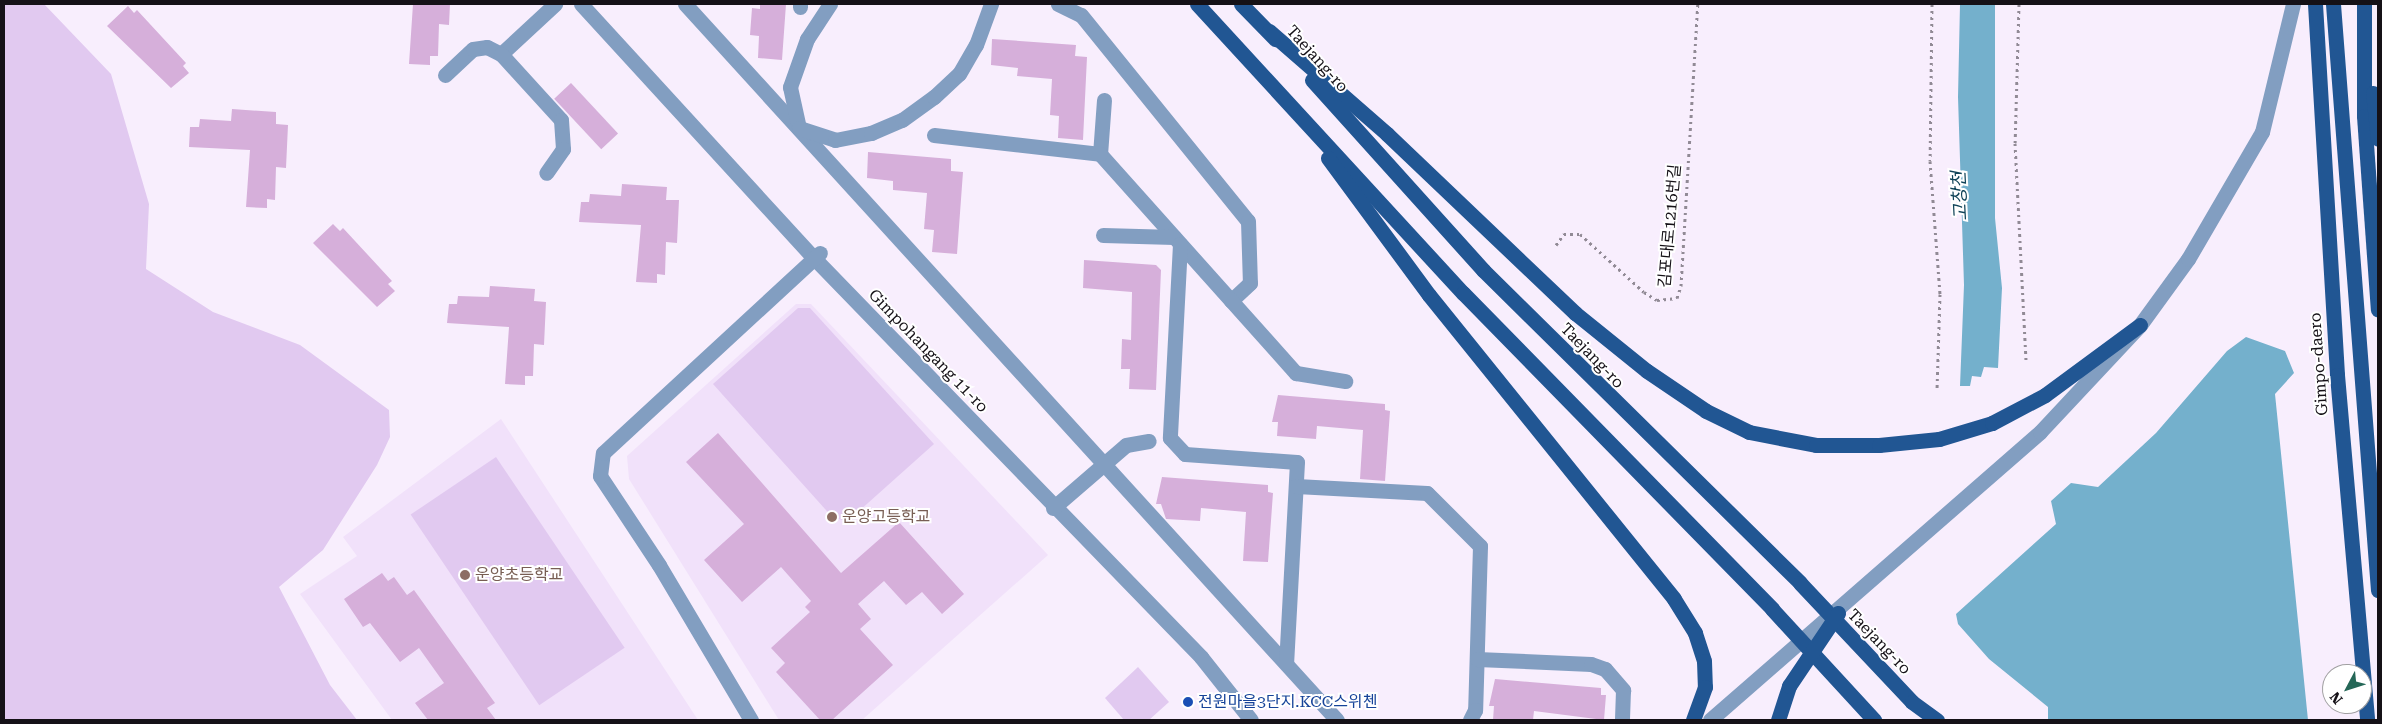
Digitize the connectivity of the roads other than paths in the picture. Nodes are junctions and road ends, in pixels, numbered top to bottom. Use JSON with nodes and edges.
{"nodes":[{"id":1,"x":555,"y":4,"type":"edge"},
{"id":2,"x":581,"y":4,"type":"edge"},
{"id":3,"x":592,"y":4,"type":"edge"},
{"id":4,"x":685,"y":4,"type":"edge"},
{"id":5,"x":830,"y":4,"type":"edge"},
{"id":6,"x":991,"y":4,"type":"edge"},
{"id":7,"x":1058,"y":4,"type":"edge"},
{"id":8,"x":1197,"y":4,"type":"edge"},
{"id":9,"x":1241,"y":4,"type":"edge"},
{"id":10,"x":2293,"y":4,"type":"edge"},
{"id":11,"x":2315,"y":4,"type":"edge"},
{"id":12,"x":2333,"y":4,"type":"edge"},
{"id":13,"x":2364,"y":4,"type":"edge"},
{"id":14,"x":2365,"y":30,"type":"junction"},
{"id":15,"x":1269,"y":32,"type":"junction"},
{"id":16,"x":501,"y":54,"type":"junction"},
{"id":17,"x":445,"y":75,"type":"dead end"},
{"id":18,"x":1279,"y":92,"type":"junction"},
{"id":19,"x":1104,"y":100,"type":"dead end"},
{"id":20,"x":799,"y":128,"type":"junction"},
{"id":21,"x":934,"y":135,"type":"dead end"},
{"id":22,"x":2378,"y":139,"type":"edge"},
{"id":23,"x":1100,"y":154,"type":"junction"},
{"id":24,"x":546,"y":173,"type":"dead end"},
{"id":25,"x":1103,"y":235,"type":"dead end"},
{"id":26,"x":1177,"y":240,"type":"junction"},
{"id":27,"x":817,"y":256,"type":"junction"},
{"id":28,"x":1231,"y":301,"type":"junction"},
{"id":29,"x":2378,"y":309,"type":"edge"},
{"id":30,"x":2140,"y":325,"type":"junction"},
{"id":31,"x":1345,"y":380,"type":"dead end"},
{"id":32,"x":1148,"y":442,"type":"dead end"},
{"id":33,"x":1106,"y":464,"type":"junction"},
{"id":34,"x":1296,"y":486,"type":"junction"},
{"id":35,"x":1056,"y":505,"type":"junction"},
{"id":36,"x":2378,"y":590,"type":"edge"},
{"id":37,"x":1839,"y":612,"type":"junction"},
{"id":38,"x":1477,"y":659,"type":"junction"},
{"id":39,"x":1286,"y":663,"type":"junction"},
{"id":40,"x":1912,"y":702,"type":"junction"},
{"id":41,"x":751,"y":720,"type":"edge"},
{"id":42,"x":1251,"y":720,"type":"edge"},
{"id":43,"x":1260,"y":720,"type":"edge"},
{"id":44,"x":1337,"y":720,"type":"edge"},
{"id":45,"x":1470,"y":720,"type":"edge"},
{"id":46,"x":1622,"y":720,"type":"edge"},
{"id":47,"x":1693,"y":720,"type":"edge"},
{"id":48,"x":1710,"y":720,"type":"edge"},
{"id":49,"x":1778,"y":720,"type":"edge"},
{"id":50,"x":1874,"y":720,"type":"edge"},
{"id":51,"x":1931,"y":720,"type":"edge"},
{"id":52,"x":1937,"y":720,"type":"edge"},
{"id":53,"x":2367,"y":720,"type":"edge"}],
"edges":[{"from":1,"to":16,"type":"street"},
{"from":2,"to":27,"type":"street","name":"Gimpohangang 11-ro"},
{"from":3,"to":27,"type":"street","name":"Gimpohangang 11-ro"},
{"from":4,"to":20,"type":"street"},
{"from":5,"to":20,"type":"street"},
{"from":6,"to":20,"type":"street"},
{"from":7,"to":28,"type":"street"},
{"from":8,"to":18,"type":"main road"},
{"from":9,"to":15,"type":"main road","name":"Taejang-ro"},
{"from":10,"to":30,"type":"street"},
{"from":11,"to":53,"type":"main road","name":"Gimpo-daero"},
{"from":12,"to":36,"type":"main road"},
{"from":13,"to":14,"type":"main road"},
{"from":14,"to":22,"type":"main road"},
{"from":14,"to":29,"type":"main road"},
{"from":15,"to":30,"type":"main road"},
{"from":15,"to":40,"type":"main road","name":"Taejang-ro"},
{"from":16,"to":17,"type":"street"},
{"from":16,"to":24,"type":"street"},
{"from":18,"to":47,"type":"main road"},
{"from":18,"to":50,"type":"main road"},
{"from":19,"to":23,"type":"street"},
{"from":20,"to":33,"type":"street"},
{"from":21,"to":23,"type":"street"},
{"from":23,"to":26,"type":"street"},
{"from":25,"to":26,"type":"street"},
{"from":26,"to":28,"type":"street"},
{"from":26,"to":34,"type":"street"},
{"from":27,"to":35,"type":"street","name":"Gimpohangang 11-ro"},
{"from":27,"to":41,"type":"street"},
{"from":28,"to":31,"type":"street"},
{"from":30,"to":37,"type":"street"},
{"from":32,"to":33,"type":"street"},
{"from":33,"to":35,"type":"street"},
{"from":33,"to":39,"type":"street"},
{"from":34,"to":38,"type":"street"},
{"from":34,"to":39,"type":"street"},
{"from":35,"to":42,"type":"street","name":"Gimpohangang 11-ro"},
{"from":35,"to":43,"type":"street","name":"Gimpohangang 11-ro"},
{"from":37,"to":48,"type":"street"},
{"from":37,"to":49,"type":"main road"},
{"from":38,"to":45,"type":"street"},
{"from":38,"to":46,"type":"street"},
{"from":39,"to":44,"type":"street"},
{"from":40,"to":51,"type":"street","name":"Taejang-ro"},
{"from":40,"to":52,"type":"main road"}]}
